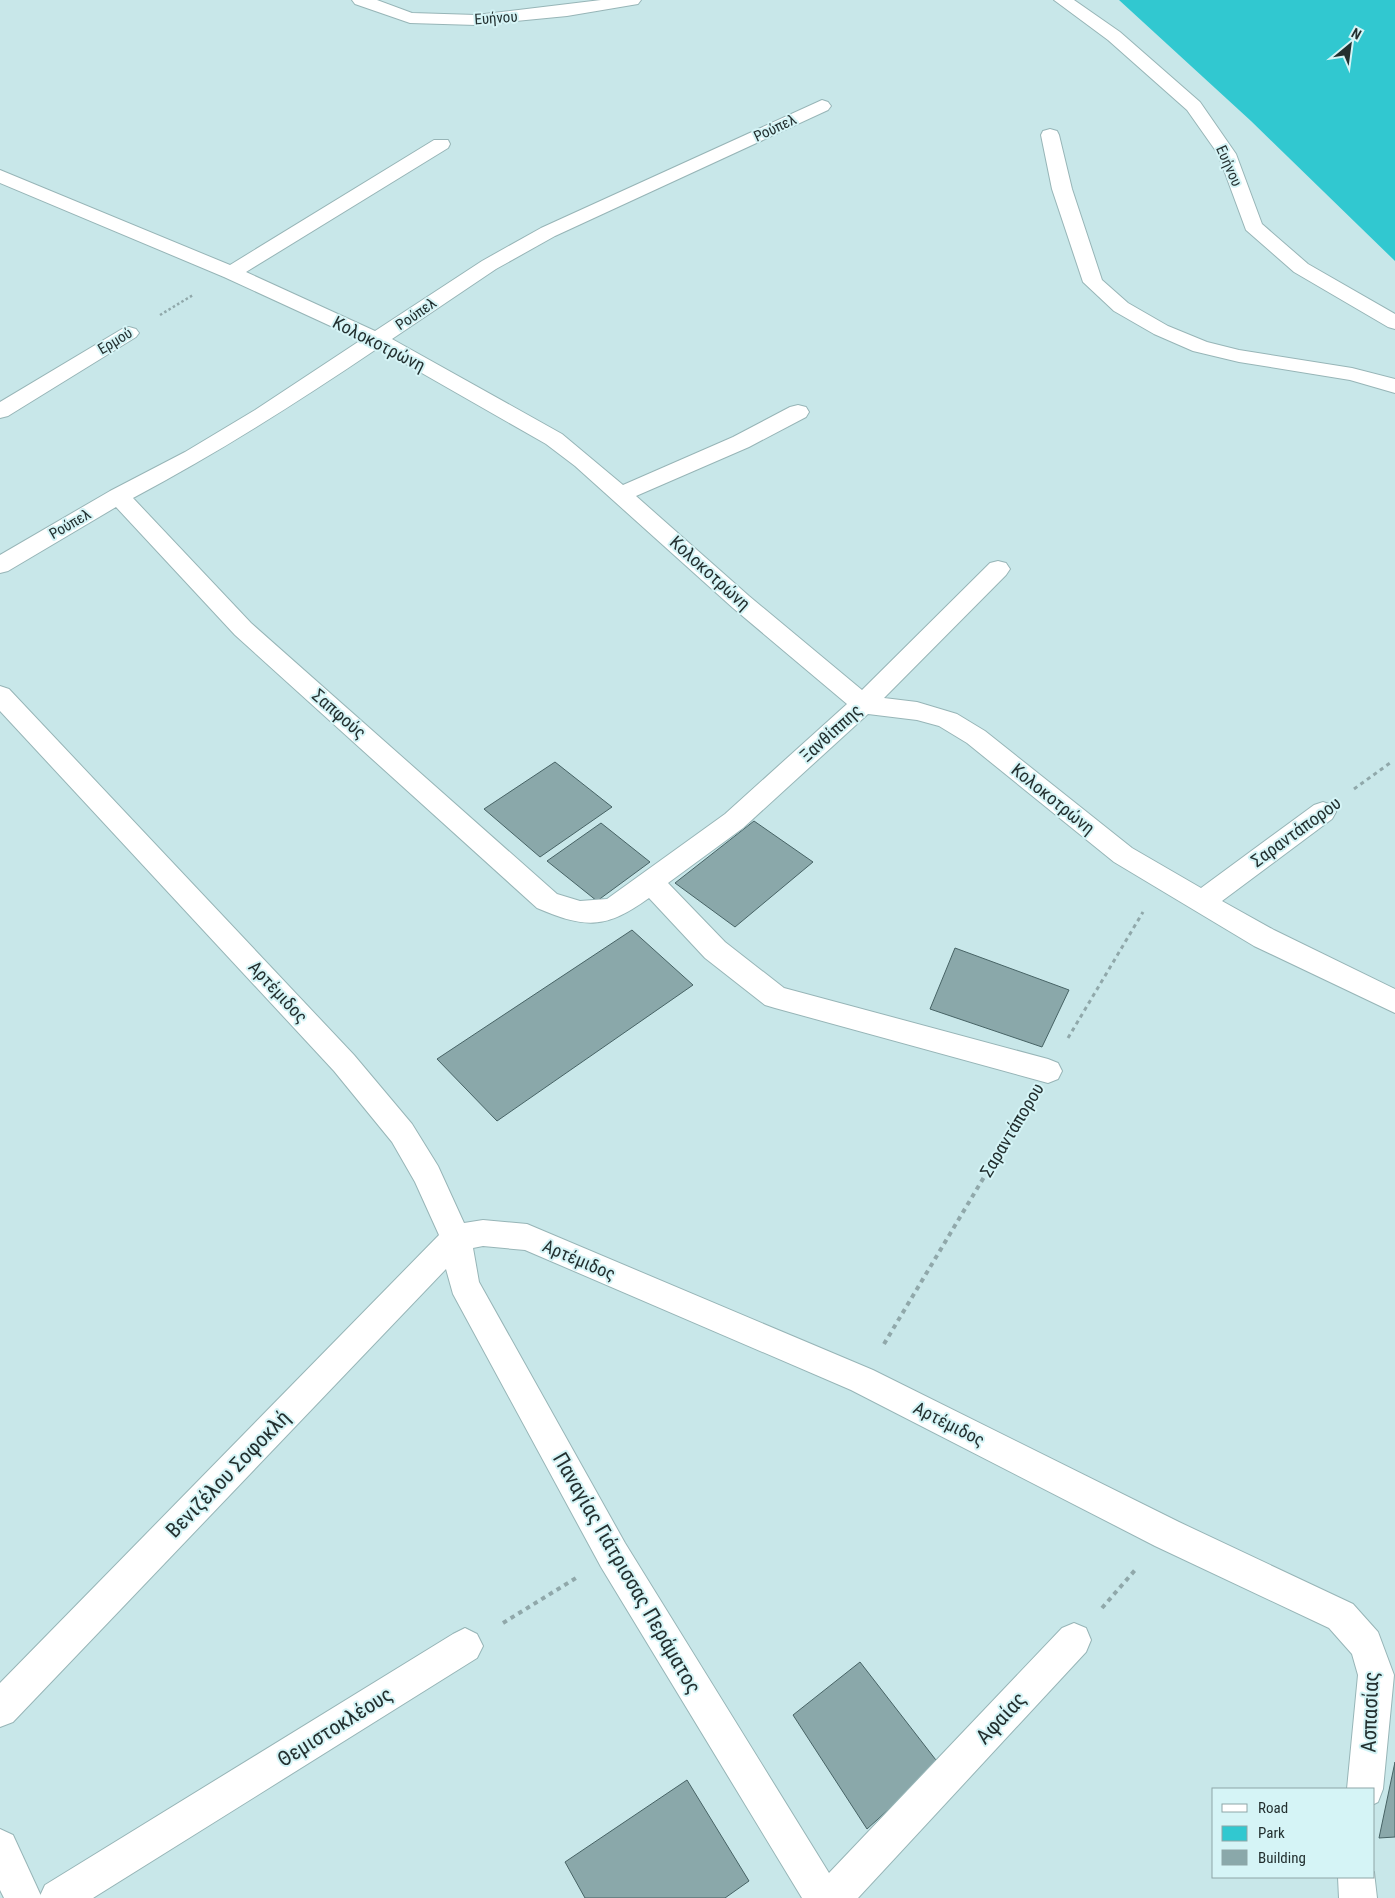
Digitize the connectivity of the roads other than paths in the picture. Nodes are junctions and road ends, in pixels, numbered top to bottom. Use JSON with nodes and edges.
{"nodes":[{"id":1,"x":362,"y":0,"type":"edge"},
{"id":2,"x":632,"y":0,"type":"edge"},
{"id":3,"x":1063,"y":0,"type":"edge"},
{"id":4,"x":822,"y":106,"type":"dead end"},
{"id":5,"x":1050,"y":135,"type":"dead end"},
{"id":6,"x":441,"y":144,"type":"dead end"},
{"id":7,"x":0,"y":176,"type":"edge"},
{"id":8,"x":231,"y":273,"type":"junction"},
{"id":9,"x":1395,"y":323,"type":"edge"},
{"id":10,"x":129,"y":332,"type":"road end"},
{"id":11,"x":378,"y":340,"type":"junction"},
{"id":12,"x":1395,"y":386,"type":"edge"},
{"id":13,"x":0,"y":411,"type":"edge"},
{"id":14,"x":798,"y":412,"type":"dead end"},
{"id":15,"x":621,"y":494,"type":"junction"},
{"id":16,"x":118,"y":496,"type":"junction"},
{"id":17,"x":0,"y":565,"type":"edge"},
{"id":18,"x":998,"y":569,"type":"dead end"},
{"id":19,"x":0,"y":695,"type":"edge"},
{"id":20,"x":863,"y":704,"type":"junction"},
{"id":21,"x":1323,"y":812,"type":"road end"},
{"id":22,"x":650,"y":882,"type":"junction"},
{"id":23,"x":1201,"y":902,"type":"junction"},
{"id":24,"x":575,"y":913,"type":"joint"},
{"id":25,"x":1395,"y":1002,"type":"edge"},
{"id":26,"x":1048,"y":1071,"type":"road end"},
{"id":27,"x":456,"y":1238,"type":"junction"},
{"id":28,"x":1341,"y":1616,"type":"joint"},
{"id":29,"x":1074,"y":1640,"type":"road end"},
{"id":30,"x":465,"y":1646,"type":"road end"},
{"id":31,"x":0,"y":1709,"type":"edge"},
{"id":32,"x":1365,"y":1788,"type":"edge"},
{"id":33,"x":0,"y":1848,"type":"edge"},
{"id":34,"x":1357,"y":1878,"type":"edge"},
{"id":35,"x":23,"y":1898,"type":"edge"},
{"id":36,"x":58,"y":1898,"type":"edge"},
{"id":37,"x":823,"y":1898,"type":"edge"},
{"id":38,"x":832,"y":1898,"type":"edge"},
{"id":39,"x":1358,"y":1898,"type":"edge"}],
"edges":[{"from":1,"to":2,"type":"street","name":"Ευήνου"},
{"from":3,"to":9,"type":"street","name":"Ευήνου"},
{"from":4,"to":11,"type":"street","name":"Ρούπελ"},
{"from":5,"to":12,"type":"street"},
{"from":6,"to":8,"type":"street"},
{"from":7,"to":8,"type":"street","name":"Κολοκοτρώνη"},
{"from":8,"to":11,"type":"street","name":"Κολοκοτρώνη"},
{"from":10,"to":13,"type":"street","name":"Ερμού"},
{"from":11,"to":15,"type":"street","name":"Κολοκοτρώνη"},
{"from":11,"to":16,"type":"street","name":"Ρούπελ"},
{"from":14,"to":15,"type":"street"},
{"from":15,"to":20,"type":"street","name":"Κολοκοτρώνη"},
{"from":16,"to":17,"type":"street","name":"Ρούπελ"},
{"from":16,"to":24,"type":"street","name":"Σαπφούς"},
{"from":18,"to":20,"type":"street","name":"Ξανθίππης"},
{"from":19,"to":27,"type":"street","name":"Αρτέμιδος"},
{"from":20,"to":22,"type":"street","name":"Ξανθίππης"},
{"from":20,"to":23,"type":"street","name":"Κολοκοτρώνη"},
{"from":21,"to":23,"type":"street","name":"Σαραντάπορου"},
{"from":22,"to":24,"type":"street","name":"Ξανθίππης"},
{"from":22,"to":26,"type":"street"},
{"from":23,"to":25,"type":"street","name":"Κολοκοτρώνη"},
{"from":27,"to":28,"type":"street","name":"Αρτέμιδος"},
{"from":27,"to":31,"type":"street","name":"Βενιζέλου Σοφοκλή"},
{"from":27,"to":37,"type":"street","name":"Παναγίας Γιάτρισσας Περάματος"},
{"from":28,"to":32,"type":"street","name":"Ασπασίας"},
{"from":29,"to":38,"type":"street","name":"Αφαίας"},
{"from":30,"to":36,"type":"street","name":"Θεμιστοκλέους"},
{"from":33,"to":35,"type":"street"},
{"from":34,"to":39,"type":"street"}]}
